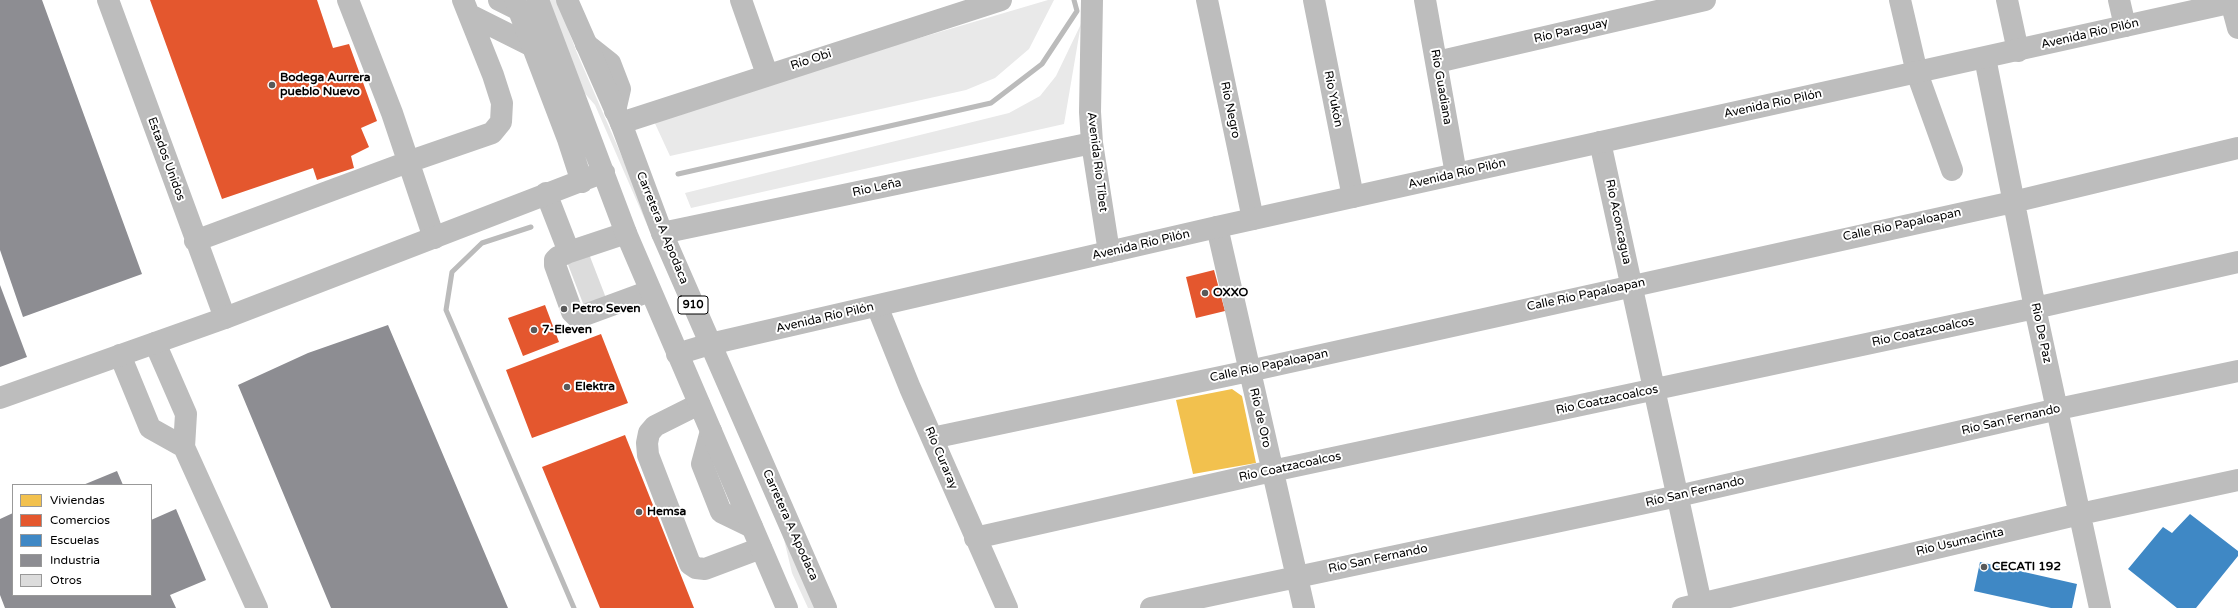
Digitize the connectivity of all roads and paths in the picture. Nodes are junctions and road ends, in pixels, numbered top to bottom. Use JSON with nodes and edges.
{"nodes":[{"id":1,"x":108,"y":0,"type":"edge"},
{"id":2,"x":348,"y":0,"type":"edge"},
{"id":3,"x":499,"y":0,"type":"edge"},
{"id":4,"x":567,"y":0,"type":"edge"},
{"id":5,"x":578,"y":0,"type":"edge"},
{"id":6,"x":741,"y":0,"type":"edge"},
{"id":7,"x":1001,"y":0,"type":"edge"},
{"id":8,"x":1092,"y":0,"type":"edge"},
{"id":9,"x":1207,"y":0,"type":"edge"},
{"id":10,"x":1314,"y":0,"type":"edge"},
{"id":11,"x":1425,"y":0,"type":"edge"},
{"id":12,"x":1705,"y":0,"type":"edge"},
{"id":13,"x":1900,"y":0,"type":"edge"},
{"id":14,"x":2007,"y":0,"type":"edge"},
{"id":15,"x":2119,"y":0,"type":"edge"},
{"id":16,"x":2224,"y":2,"type":"edge"},
{"id":17,"x":524,"y":3,"type":"edge"},
{"id":18,"x":466,"y":8,"type":"edge"},
{"id":19,"x":2125,"y":26,"type":"junction"},
{"id":20,"x":2238,"y":28,"type":"edge"},
{"id":21,"x":585,"y":42,"type":"junction"},
{"id":22,"x":532,"y":46,"type":"junction"},
{"id":23,"x":2018,"y":51,"type":"junction"},
{"id":24,"x":1985,"y":58,"type":"junction"},
{"id":25,"x":1437,"y":62,"type":"junction"},
{"id":26,"x":1917,"y":73,"type":"junction"},
{"id":27,"x":767,"y":74,"type":"junction"},
{"id":28,"x":618,"y":117,"type":"junction"},
{"id":29,"x":1600,"y":142,"type":"junction"},
{"id":30,"x":1092,"y":143,"type":"junction"},
{"id":31,"x":2238,"y":148,"type":"edge"},
{"id":32,"x":408,"y":162,"type":"junction"},
{"id":33,"x":1952,"y":170,"type":"dead end"},
{"id":34,"x":604,"y":172,"type":"junction"},
{"id":35,"x":1456,"y":174,"type":"junction"},
{"id":36,"x":582,"y":182,"type":"junction"},
{"id":37,"x":546,"y":193,"type":"junction"},
{"id":38,"x":1352,"y":197,"type":"junction"},
{"id":39,"x":2013,"y":202,"type":"junction"},
{"id":40,"x":1253,"y":219,"type":"junction"},
{"id":41,"x":1217,"y":227,"type":"junction"},
{"id":42,"x":626,"y":233,"type":"junction"},
{"id":43,"x":662,"y":233,"type":"junction"},
{"id":44,"x":434,"y":238,"type":"junction"},
{"id":45,"x":195,"y":241,"type":"junction"},
{"id":46,"x":569,"y":252,"type":"junction"},
{"id":47,"x":1109,"y":252,"type":"junction"},
{"id":48,"x":2238,"y":262,"type":"edge"},
{"id":49,"x":1631,"y":285,"type":"junction"},
{"id":50,"x":650,"y":291,"type":"junction"},
{"id":51,"x":877,"y":306,"type":"junction"},
{"id":52,"x":2035,"y":308,"type":"junction"},
{"id":53,"x":225,"y":318,"type":"junction"},
{"id":54,"x":155,"y":342,"type":"junction"},
{"id":55,"x":710,"y":344,"type":"junction"},
{"id":56,"x":677,"y":354,"type":"junction"},
{"id":57,"x":120,"y":356,"type":"junction"},
{"id":58,"x":1249,"y":371,"type":"junction"},
{"id":59,"x":2238,"y":371,"type":"edge"},
{"id":60,"x":1654,"y":390,"type":"junction"},
{"id":61,"x":0,"y":398,"type":"edge"},
{"id":62,"x":699,"y":404,"type":"junction"},
{"id":63,"x":2058,"y":410,"type":"junction"},
{"id":64,"x":932,"y":438,"type":"junction"},
{"id":65,"x":184,"y":447,"type":"junction"},
{"id":66,"x":1272,"y":471,"type":"junction"},
{"id":67,"x":2238,"y":480,"type":"edge"},
{"id":68,"x":1678,"y":496,"type":"junction"},
{"id":69,"x":2080,"y":514,"type":"junction"},
{"id":70,"x":975,"y":538,"type":"junction"},
{"id":71,"x":761,"y":548,"type":"junction"},
{"id":72,"x":1297,"y":576,"type":"junction"},
{"id":73,"x":784,"y":604,"type":"edge"},
{"id":74,"x":1695,"y":607,"type":"edge"},
{"id":75,"x":257,"y":608,"type":"edge"},
{"id":76,"x":826,"y":608,"type":"edge"},
{"id":77,"x":1007,"y":608,"type":"edge"},
{"id":78,"x":1151,"y":608,"type":"edge"},
{"id":79,"x":1304,"y":608,"type":"edge"},
{"id":80,"x":2100,"y":608,"type":"edge"}],
"edges":[{"from":1,"to":45,"type":"street","name":"Estados Unidos"},
{"from":2,"to":32,"type":"street"},
{"from":3,"to":17,"type":"street"},
{"from":4,"to":21,"type":"street","name":"Carretera A Apodaca","number":"910"},
{"from":5,"to":21,"type":"street"},
{"from":6,"to":27,"type":"street"},
{"from":7,"to":27,"type":"street","name":"Río Obi"},
{"from":8,"to":30,"type":"street","name":"Avenida Río Tíbet"},
{"from":9,"to":40,"type":"street","name":"Río Negro"},
{"from":10,"to":38,"type":"street","name":"Río Yukón"},
{"from":11,"to":25,"type":"street","name":"Río Guadiana"},
{"from":12,"to":25,"type":"street","name":"Río Paraguay"},
{"from":13,"to":26,"type":"street"},
{"from":14,"to":23,"type":"street"},
{"from":15,"to":19,"type":"street"},
{"from":16,"to":19,"type":"street","name":"Avenida Río Pilón"},
{"from":16,"to":20,"type":"street"},
{"from":17,"to":22,"type":"street"},
{"from":17,"to":34,"type":"street","number":"910"},
{"from":18,"to":22,"type":"street"},
{"from":18,"to":32,"type":"street"},
{"from":19,"to":23,"type":"street","name":"Avenida Río Pilón"},
{"from":21,"to":28,"type":"street","name":"Carretera A Apodaca","number":"910"},
{"from":22,"to":36,"type":"street"},
{"from":23,"to":24,"type":"street","name":"Avenida Río Pilón"},
{"from":24,"to":26,"type":"street","name":"Avenida Río Pilón"},
{"from":24,"to":39,"type":"street","name":"Rio De Paz"},
{"from":25,"to":35,"type":"street","name":"Río Guadiana"},
{"from":26,"to":29,"type":"street","name":"Avenida Río Pilón"},
{"from":26,"to":33,"type":"street"},
{"from":27,"to":28,"type":"street","name":"Río Obi"},
{"from":28,"to":43,"type":"street","name":"Carretera A Apodaca","number":"910"},
{"from":29,"to":35,"type":"street","name":"Avenida Río Pilón"},
{"from":29,"to":49,"type":"street","name":"Río Aconcagua"},
{"from":30,"to":43,"type":"street","name":"Rio Leña"},
{"from":30,"to":47,"type":"street","name":"Avenida Río Tíbet"},
{"from":31,"to":39,"type":"street","name":"Calle Río Papaloapan"},
{"from":32,"to":44,"type":"street"},
{"from":32,"to":45,"type":"street"},
{"from":34,"to":36,"type":"street"},
{"from":34,"to":42,"type":"street","number":"910"},
{"from":35,"to":38,"type":"street","name":"Avenida Río Pilón"},
{"from":36,"to":37,"type":"street"},
{"from":37,"to":44,"type":"street"},
{"from":37,"to":46,"type":"street"},
{"from":38,"to":40,"type":"street","name":"Avenida Río Pilón"},
{"from":39,"to":49,"type":"street","name":"Calle Río Papaloapan"},
{"from":39,"to":52,"type":"street","name":"Rio De Paz"},
{"from":40,"to":41,"type":"street","name":"Avenida Río Pilón"},
{"from":41,"to":47,"type":"street","name":"Avenida Río Pilón"},
{"from":41,"to":58,"type":"street","name":"Río de Oro"},
{"from":42,"to":46,"type":"street"},
{"from":42,"to":50,"type":"street","number":"910"},
{"from":43,"to":55,"type":"street","name":"Carretera A Apodaca","number":"910"},
{"from":44,"to":53,"type":"street"},
{"from":45,"to":53,"type":"street","name":"Estados Unidos"},
{"from":46,"to":50,"type":"street"},
{"from":47,"to":51,"type":"street","name":"Avenida Río Pilón"},
{"from":48,"to":52,"type":"street","name":"Río Coatzacoalcos"},
{"from":49,"to":58,"type":"street","name":"Calle Río Papaloapan"},
{"from":49,"to":60,"type":"street","name":"Río Aconcagua"},
{"from":50,"to":56,"type":"street","number":"910"},
{"from":51,"to":55,"type":"street","name":"Avenida Río Pilón"},
{"from":51,"to":64,"type":"street","name":"Río Curaray"},
{"from":52,"to":60,"type":"street","name":"Río Coatzacoalcos"},
{"from":52,"to":63,"type":"street","name":"Rio De Paz"},
{"from":53,"to":54,"type":"street"},
{"from":54,"to":57,"type":"street"},
{"from":54,"to":65,"type":"street"},
{"from":55,"to":56,"type":"street","name":"Avenida Río Pilón"},
{"from":55,"to":76,"type":"street","name":"Carretera A Apodaca","number":"910"},
{"from":56,"to":62,"type":"street","number":"910"},
{"from":57,"to":61,"type":"street"},
{"from":57,"to":65,"type":"street"},
{"from":58,"to":64,"type":"street","name":"Calle Río Papaloapan"},
{"from":58,"to":66,"type":"street","name":"Río de Oro"},
{"from":59,"to":63,"type":"street","name":"Río San Fernando"},
{"from":60,"to":66,"type":"street","name":"Río Coatzacoalcos"},
{"from":60,"to":68,"type":"street","name":"Río Aconcagua"},
{"from":62,"to":71,"type":"street","number":"910"},
{"from":62,"to":71,"type":"street"},
{"from":63,"to":68,"type":"street","name":"Río San Fernando"},
{"from":63,"to":69,"type":"street","name":"Rio De Paz"},
{"from":64,"to":70,"type":"street","name":"Río Curaray"},
{"from":65,"to":75,"type":"street"},
{"from":66,"to":70,"type":"street","name":"Río Coatzacoalcos"},
{"from":66,"to":72,"type":"street","name":"Río de Oro"},
{"from":67,"to":69,"type":"street","name":"Río Usumacinta"},
{"from":68,"to":72,"type":"street","name":"Río San Fernando"},
{"from":68,"to":74,"type":"street","name":"Río Aconcagua"},
{"from":69,"to":74,"type":"street","name":"Río Usumacinta"},
{"from":69,"to":80,"type":"street","name":"Rio De Paz"},
{"from":70,"to":77,"type":"street","name":"Río Curaray"},
{"from":71,"to":73,"type":"street","number":"910"},
{"from":72,"to":78,"type":"street","name":"Río San Fernando"},
{"from":72,"to":79,"type":"street","name":"Río de Oro"}]}
